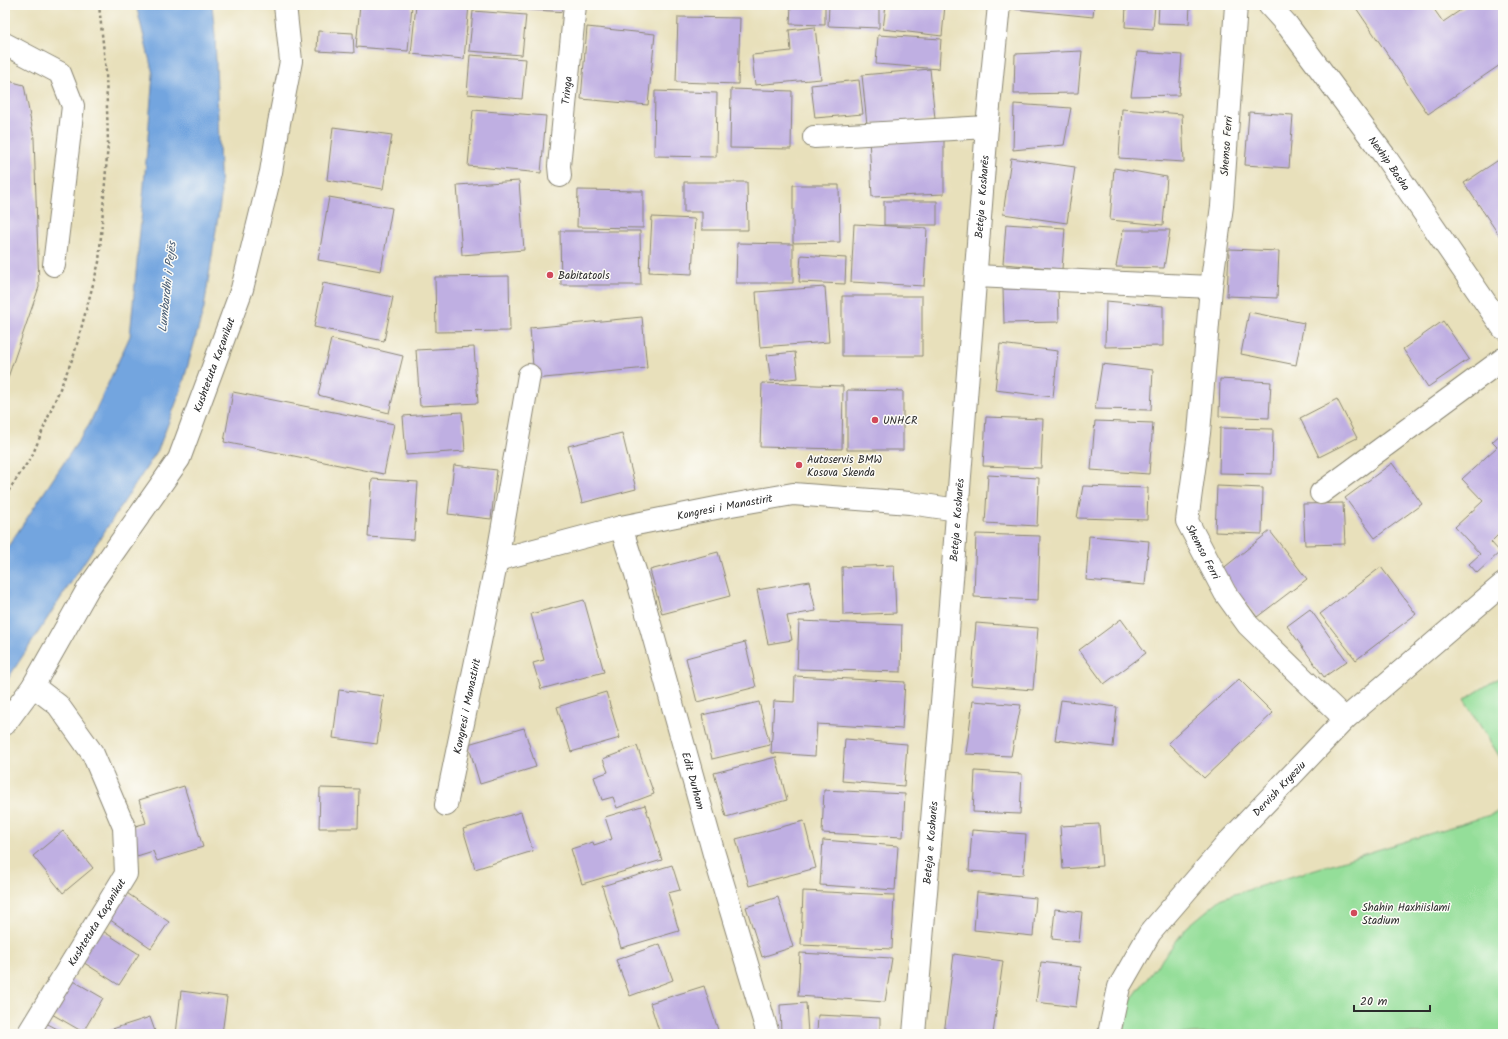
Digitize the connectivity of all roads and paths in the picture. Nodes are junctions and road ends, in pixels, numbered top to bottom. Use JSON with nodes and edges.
{"nodes":[{"id":1,"x":99,"y":5,"type":"edge"},
{"id":2,"x":285,"y":5,"type":"edge"},
{"id":3,"x":575,"y":5,"type":"edge"},
{"id":4,"x":999,"y":5,"type":"edge"},
{"id":5,"x":1236,"y":5,"type":"edge"},
{"id":6,"x":1269,"y":5,"type":"edge"},
{"id":7,"x":5,"y":44,"type":"edge"},
{"id":8,"x":987,"y":127,"type":"junction"},
{"id":9,"x":814,"y":137,"type":"dead end"},
{"id":10,"x":560,"y":176,"type":"dead end"},
{"id":11,"x":54,"y":265,"type":"dead end"},
{"id":12,"x":976,"y":276,"type":"junction"},
{"id":13,"x":1211,"y":287,"type":"junction"},
{"id":14,"x":1503,"y":328,"type":"edge"},
{"id":15,"x":1503,"y":359,"type":"edge"},
{"id":16,"x":529,"y":375,"type":"dead end"},
{"id":17,"x":1321,"y":493,"type":"dead end"},
{"id":18,"x":5,"y":496,"type":"edge"},
{"id":19,"x":958,"y":510,"type":"junction"},
{"id":20,"x":621,"y":527,"type":"junction"},
{"id":21,"x":497,"y":560,"type":"junction"},
{"id":22,"x":1503,"y":584,"type":"edge"},
{"id":23,"x":33,"y":686,"type":"junction"},
{"id":24,"x":1345,"y":719,"type":"junction"},
{"id":25,"x":5,"y":724,"type":"edge"},
{"id":26,"x":446,"y":805,"type":"dead end"},
{"id":27,"x":28,"y":1034,"type":"edge"},
{"id":28,"x":768,"y":1034,"type":"edge"},
{"id":29,"x":914,"y":1034,"type":"edge"},
{"id":30,"x":1109,"y":1034,"type":"edge"}],
"edges":[{"from":1,"to":18,"type":"path"},
{"from":2,"to":23,"type":"street","name":"Kushtetuta Kaçanikut"},
{"from":3,"to":10,"type":"street","name":"Tringa"},
{"from":4,"to":8,"type":"street","name":"Beteja e Kosharës"},
{"from":5,"to":13,"type":"street","name":"Shemso Ferri"},
{"from":6,"to":14,"type":"street","name":"Nexhip Basha"},
{"from":7,"to":11,"type":"street"},
{"from":8,"to":9,"type":"street"},
{"from":8,"to":12,"type":"street","name":"Beteja e Kosharës"},
{"from":12,"to":13,"type":"street"},
{"from":12,"to":19,"type":"street","name":"Beteja e Kosharës"},
{"from":13,"to":24,"type":"street","name":"Shemso Ferri"},
{"from":15,"to":17,"type":"street"},
{"from":16,"to":21,"type":"street","name":"Kongresi i Manastirit"},
{"from":19,"to":20,"type":"street","name":"Kongresi i Manastirit"},
{"from":19,"to":29,"type":"street","name":"Beteja e Kosharës"},
{"from":20,"to":21,"type":"street","name":"Kongresi i Manastirit"},
{"from":20,"to":28,"type":"street","name":"Edit Durham"},
{"from":21,"to":26,"type":"street","name":"Kongresi i Manastirit"},
{"from":22,"to":24,"type":"street","name":"Dervish Kryeziu"},
{"from":23,"to":25,"type":"street","name":"Kushtetuta Kaçanikut"},
{"from":23,"to":27,"type":"street","name":"Kushtetuta Kaçanikut"},
{"from":24,"to":30,"type":"street","name":"Dervish Kryeziu"}]}
